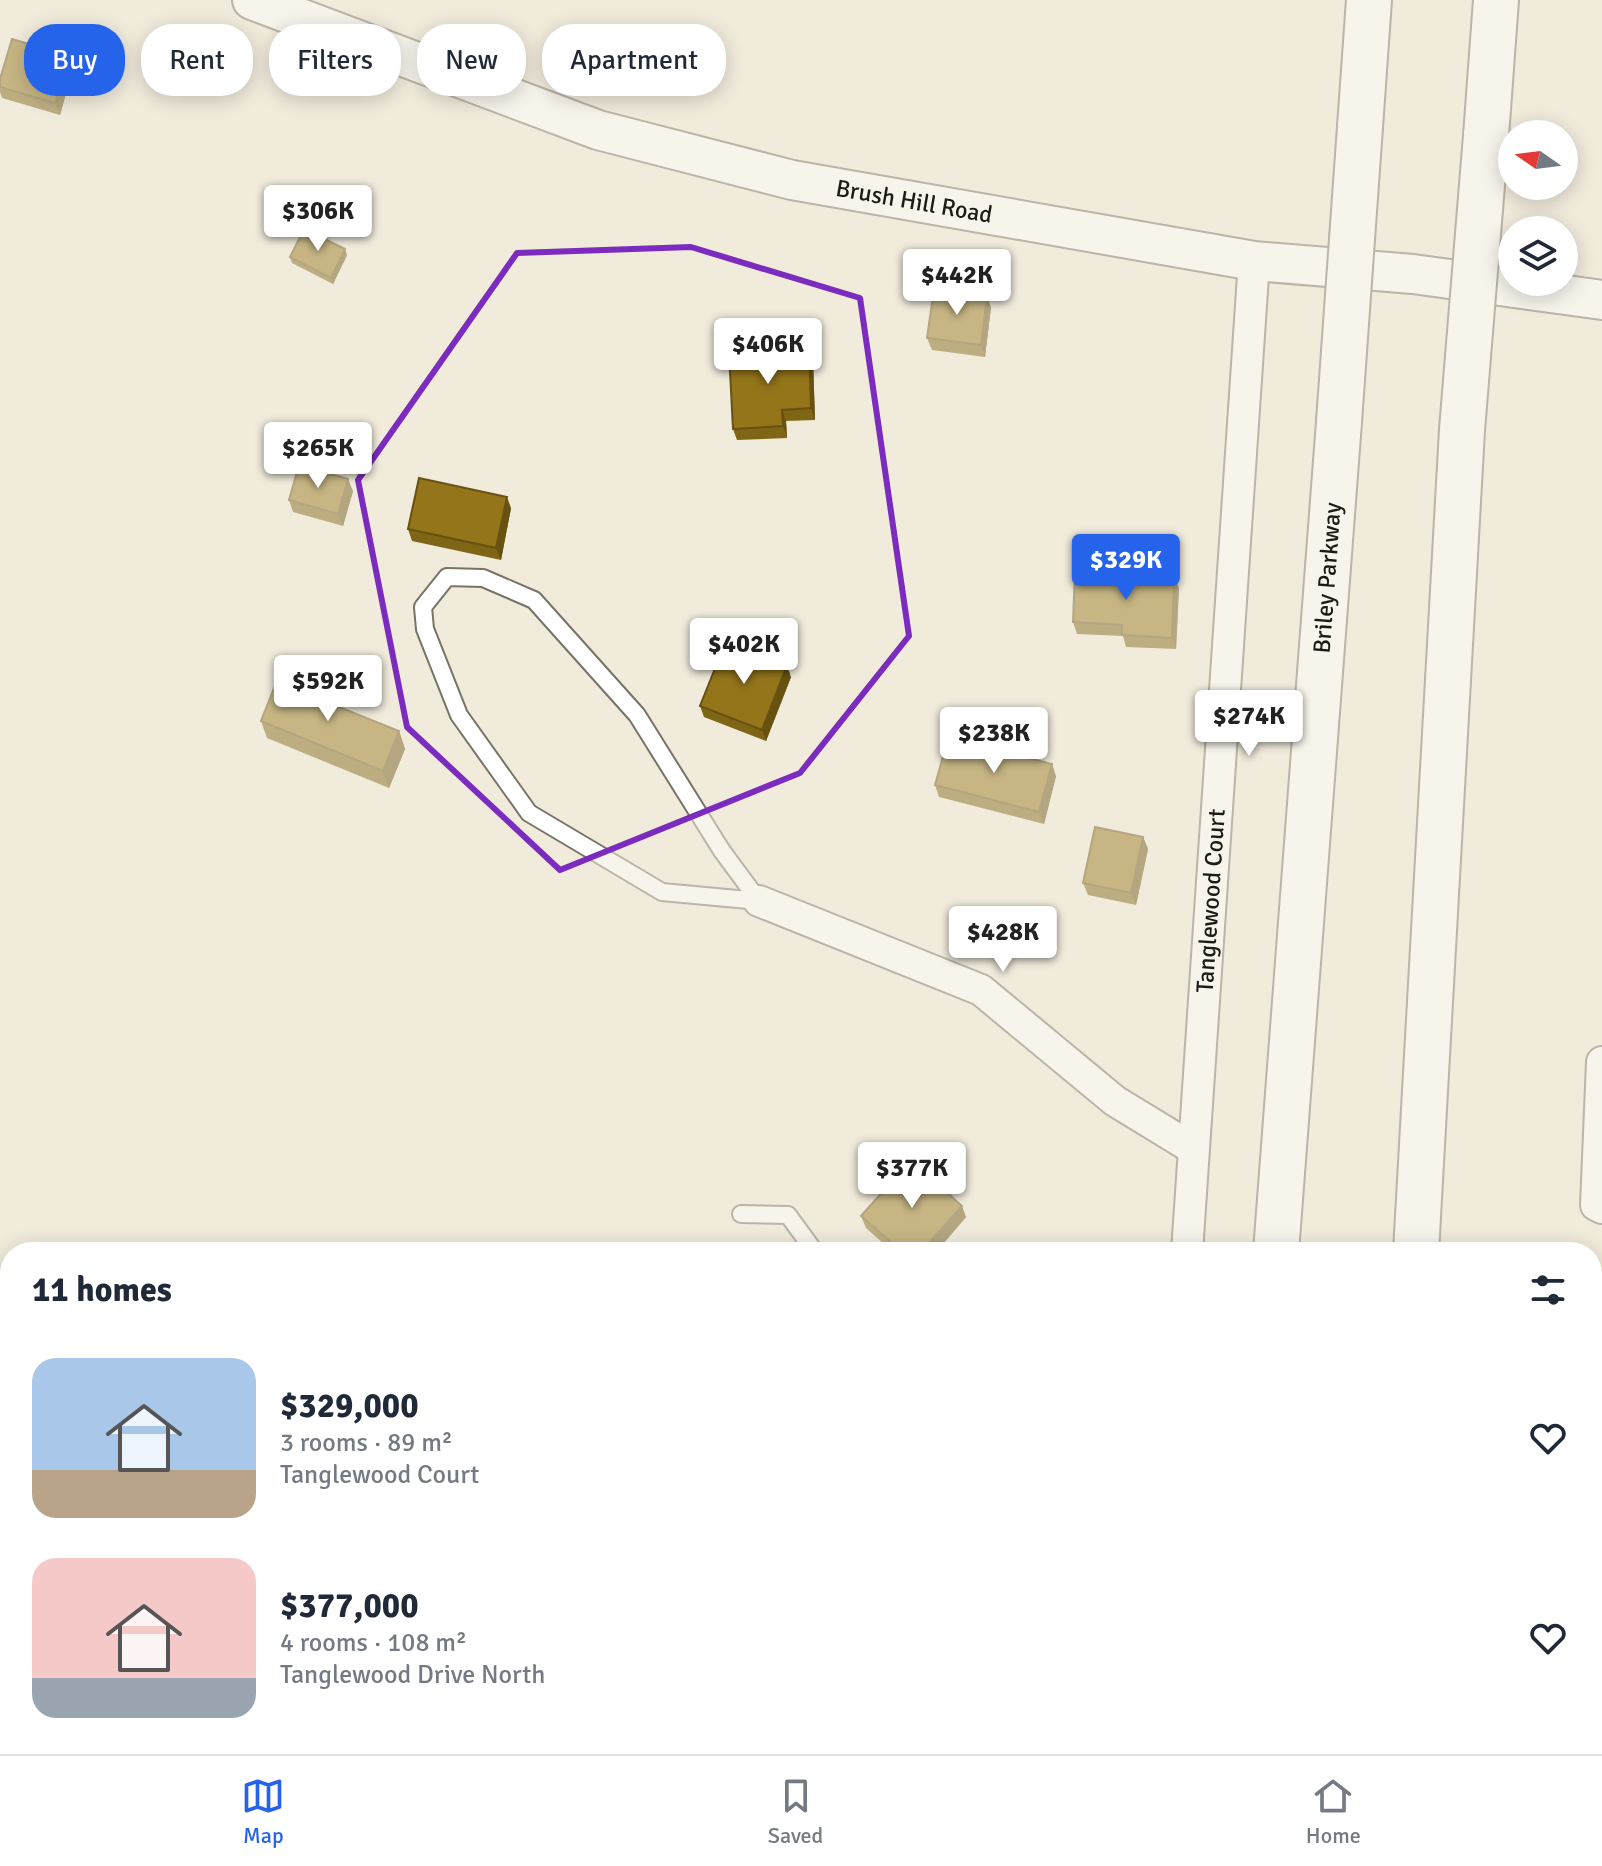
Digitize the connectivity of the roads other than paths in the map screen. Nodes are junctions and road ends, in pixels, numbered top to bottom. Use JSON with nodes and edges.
{"nodes":[{"id":1,"x":252,"y":0,"type":"edge"},
{"id":2,"x":1369,"y":0,"type":"edge"},
{"id":3,"x":1496,"y":0,"type":"edge"},
{"id":4,"x":1254,"y":261,"type":"junction"},
{"id":5,"x":1602,"y":300,"type":"edge"},
{"id":6,"x":759,"y":901,"type":"junction"},
{"id":7,"x":1602,"y":1062,"type":"edge"},
{"id":8,"x":1192,"y":1148,"type":"junction"},
{"id":9,"x":1599,"y":1207,"type":"edge"},
{"id":10,"x":741,"y":1214,"type":"dead end"},
{"id":11,"x":808,"y":1242,"type":"edge"},
{"id":12,"x":1187,"y":1242,"type":"edge"},
{"id":13,"x":1277,"y":1242,"type":"edge"},
{"id":14,"x":1417,"y":1242,"type":"edge"}],
"edges":[{"from":1,"to":4,"type":"street","name":"Brush Hill Road"},
{"from":2,"to":13,"type":"highway","name":"Briley Parkway","bridge":true},
{"from":3,"to":14,"type":"highway","bridge":true},
{"from":4,"to":5,"type":"street","name":"Brush Hill Road"},
{"from":4,"to":8,"type":"street","name":"Tanglewood Court"},
{"from":6,"to":6,"type":"lane"},
{"from":6,"to":8,"type":"street"},
{"from":7,"to":9,"type":"street"},
{"from":8,"to":12,"type":"street","name":"Tanglewood Court"},
{"from":10,"to":11,"type":"lane"}]}
